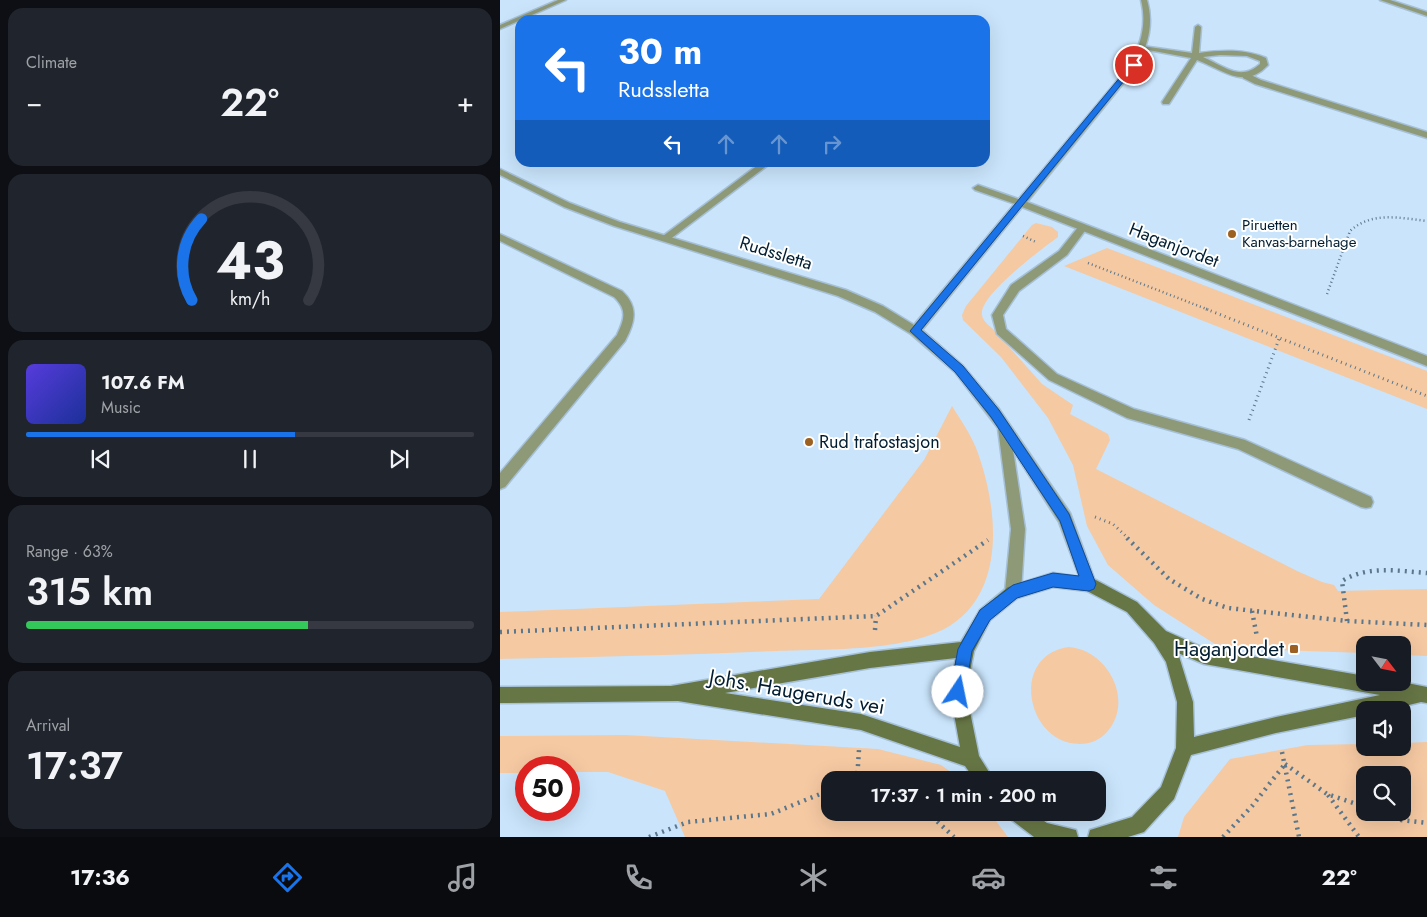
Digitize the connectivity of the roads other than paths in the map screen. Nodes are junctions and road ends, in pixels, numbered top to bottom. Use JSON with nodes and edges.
{"nodes":[{"id":1,"x":564,"y":0,"type":"edge"},
{"id":2,"x":1144,"y":0,"type":"edge"},
{"id":3,"x":1383,"y":0,"type":"edge"},
{"id":4,"x":1427,"y":14,"type":"edge"},
{"id":5,"x":528,"y":15,"type":"edge"},
{"id":6,"x":515,"y":21,"type":"edge"},
{"id":7,"x":500,"y":27,"type":"edge"},
{"id":8,"x":1198,"y":27,"type":"dead end"},
{"id":9,"x":1142,"y":48,"type":"junction"},
{"id":10,"x":1195,"y":56,"type":"junction"},
{"id":11,"x":1246,"y":76,"type":"junction"},
{"id":12,"x":1166,"y":102,"type":"dead end"},
{"id":13,"x":1427,"y":135,"type":"edge"},
{"id":14,"x":761,"y":167,"type":"edge"},
{"id":15,"x":500,"y":172,"type":"edge"},
{"id":16,"x":978,"y":188,"type":"dead end"},
{"id":17,"x":1022,"y":203,"type":"junction"},
{"id":18,"x":1082,"y":228,"type":"junction"},
{"id":19,"x":500,"y":236,"type":"edge"},
{"id":20,"x":666,"y":238,"type":"junction"},
{"id":21,"x":915,"y":331,"type":"junction"},
{"id":22,"x":1427,"y":361,"type":"edge"},
{"id":23,"x":1003,"y":428,"type":"junction"},
{"id":24,"x":500,"y":483,"type":"edge"},
{"id":25,"x":1366,"y":502,"type":"dead end"},
{"id":26,"x":1089,"y":584,"type":"junction"},
{"id":27,"x":1013,"y":592,"type":"junction"},
{"id":28,"x":1160,"y":637,"type":"junction"},
{"id":29,"x":966,"y":649,"type":"junction"},
{"id":30,"x":672,"y":694,"type":"junction"},
{"id":31,"x":500,"y":695,"type":"edge"},
{"id":32,"x":1425,"y":695,"type":"edge"},
{"id":33,"x":1185,"y":748,"type":"junction"},
{"id":34,"x":971,"y":759,"type":"junction"},
{"id":35,"x":979,"y":771,"type":"edge"},
{"id":36,"x":1026,"y":821,"type":"edge"},
{"id":37,"x":1138,"y":831,"type":"edge"},
{"id":38,"x":1043,"y":835,"type":"edge"},
{"id":39,"x":1069,"y":837,"type":"edge"},
{"id":40,"x":1097,"y":837,"type":"edge"}],
"edges":[{"from":1,"to":5,"type":"street"},
{"from":2,"to":9,"type":"street"},
{"from":3,"to":4,"type":"street"},
{"from":6,"to":7,"type":"street"},
{"from":8,"to":10,"type":"street"},
{"from":9,"to":10,"type":"street"},
{"from":9,"to":17,"type":"street"},
{"from":10,"to":11,"type":"street"},
{"from":10,"to":11,"type":"street"},
{"from":10,"to":12,"type":"street"},
{"from":11,"to":13,"type":"street"},
{"from":14,"to":20,"type":"street"},
{"from":15,"to":20,"type":"street","name":"Rudssletta"},
{"from":16,"to":17,"type":"street","name":"Haganjordet"},
{"from":17,"to":18,"type":"street","name":"Haganjordet"},
{"from":17,"to":21,"type":"street"},
{"from":18,"to":22,"type":"street","name":"Haganjordet"},
{"from":18,"to":25,"type":"street"},
{"from":19,"to":24,"type":"street"},
{"from":20,"to":21,"type":"street","name":"Rudssletta"},
{"from":21,"to":23,"type":"street","name":"Rudssletta"},
{"from":23,"to":26,"type":"street","name":"Rudssletta"},
{"from":23,"to":27,"type":"street","name":"Rudssletta"},
{"from":26,"to":27,"type":"main road"},
{"from":26,"to":28,"type":"main road"},
{"from":27,"to":29,"type":"main road"},
{"from":28,"to":32,"type":"main road"},
{"from":28,"to":33,"type":"main road"},
{"from":29,"to":30,"type":"main road","name":"Johs. Haugeruds vei"},
{"from":29,"to":34,"type":"main road"},
{"from":30,"to":31,"type":"main road","name":"Johs. Haugeruds vei"},
{"from":30,"to":34,"type":"main road","name":"Johs. Haugeruds vei"},
{"from":32,"to":33,"type":"main road"},
{"from":33,"to":37,"type":"main road"},
{"from":34,"to":35,"type":"main road"},
{"from":36,"to":38,"type":"main road"},
{"from":37,"to":40,"type":"main road"},
{"from":38,"to":39,"type":"main road"}]}
